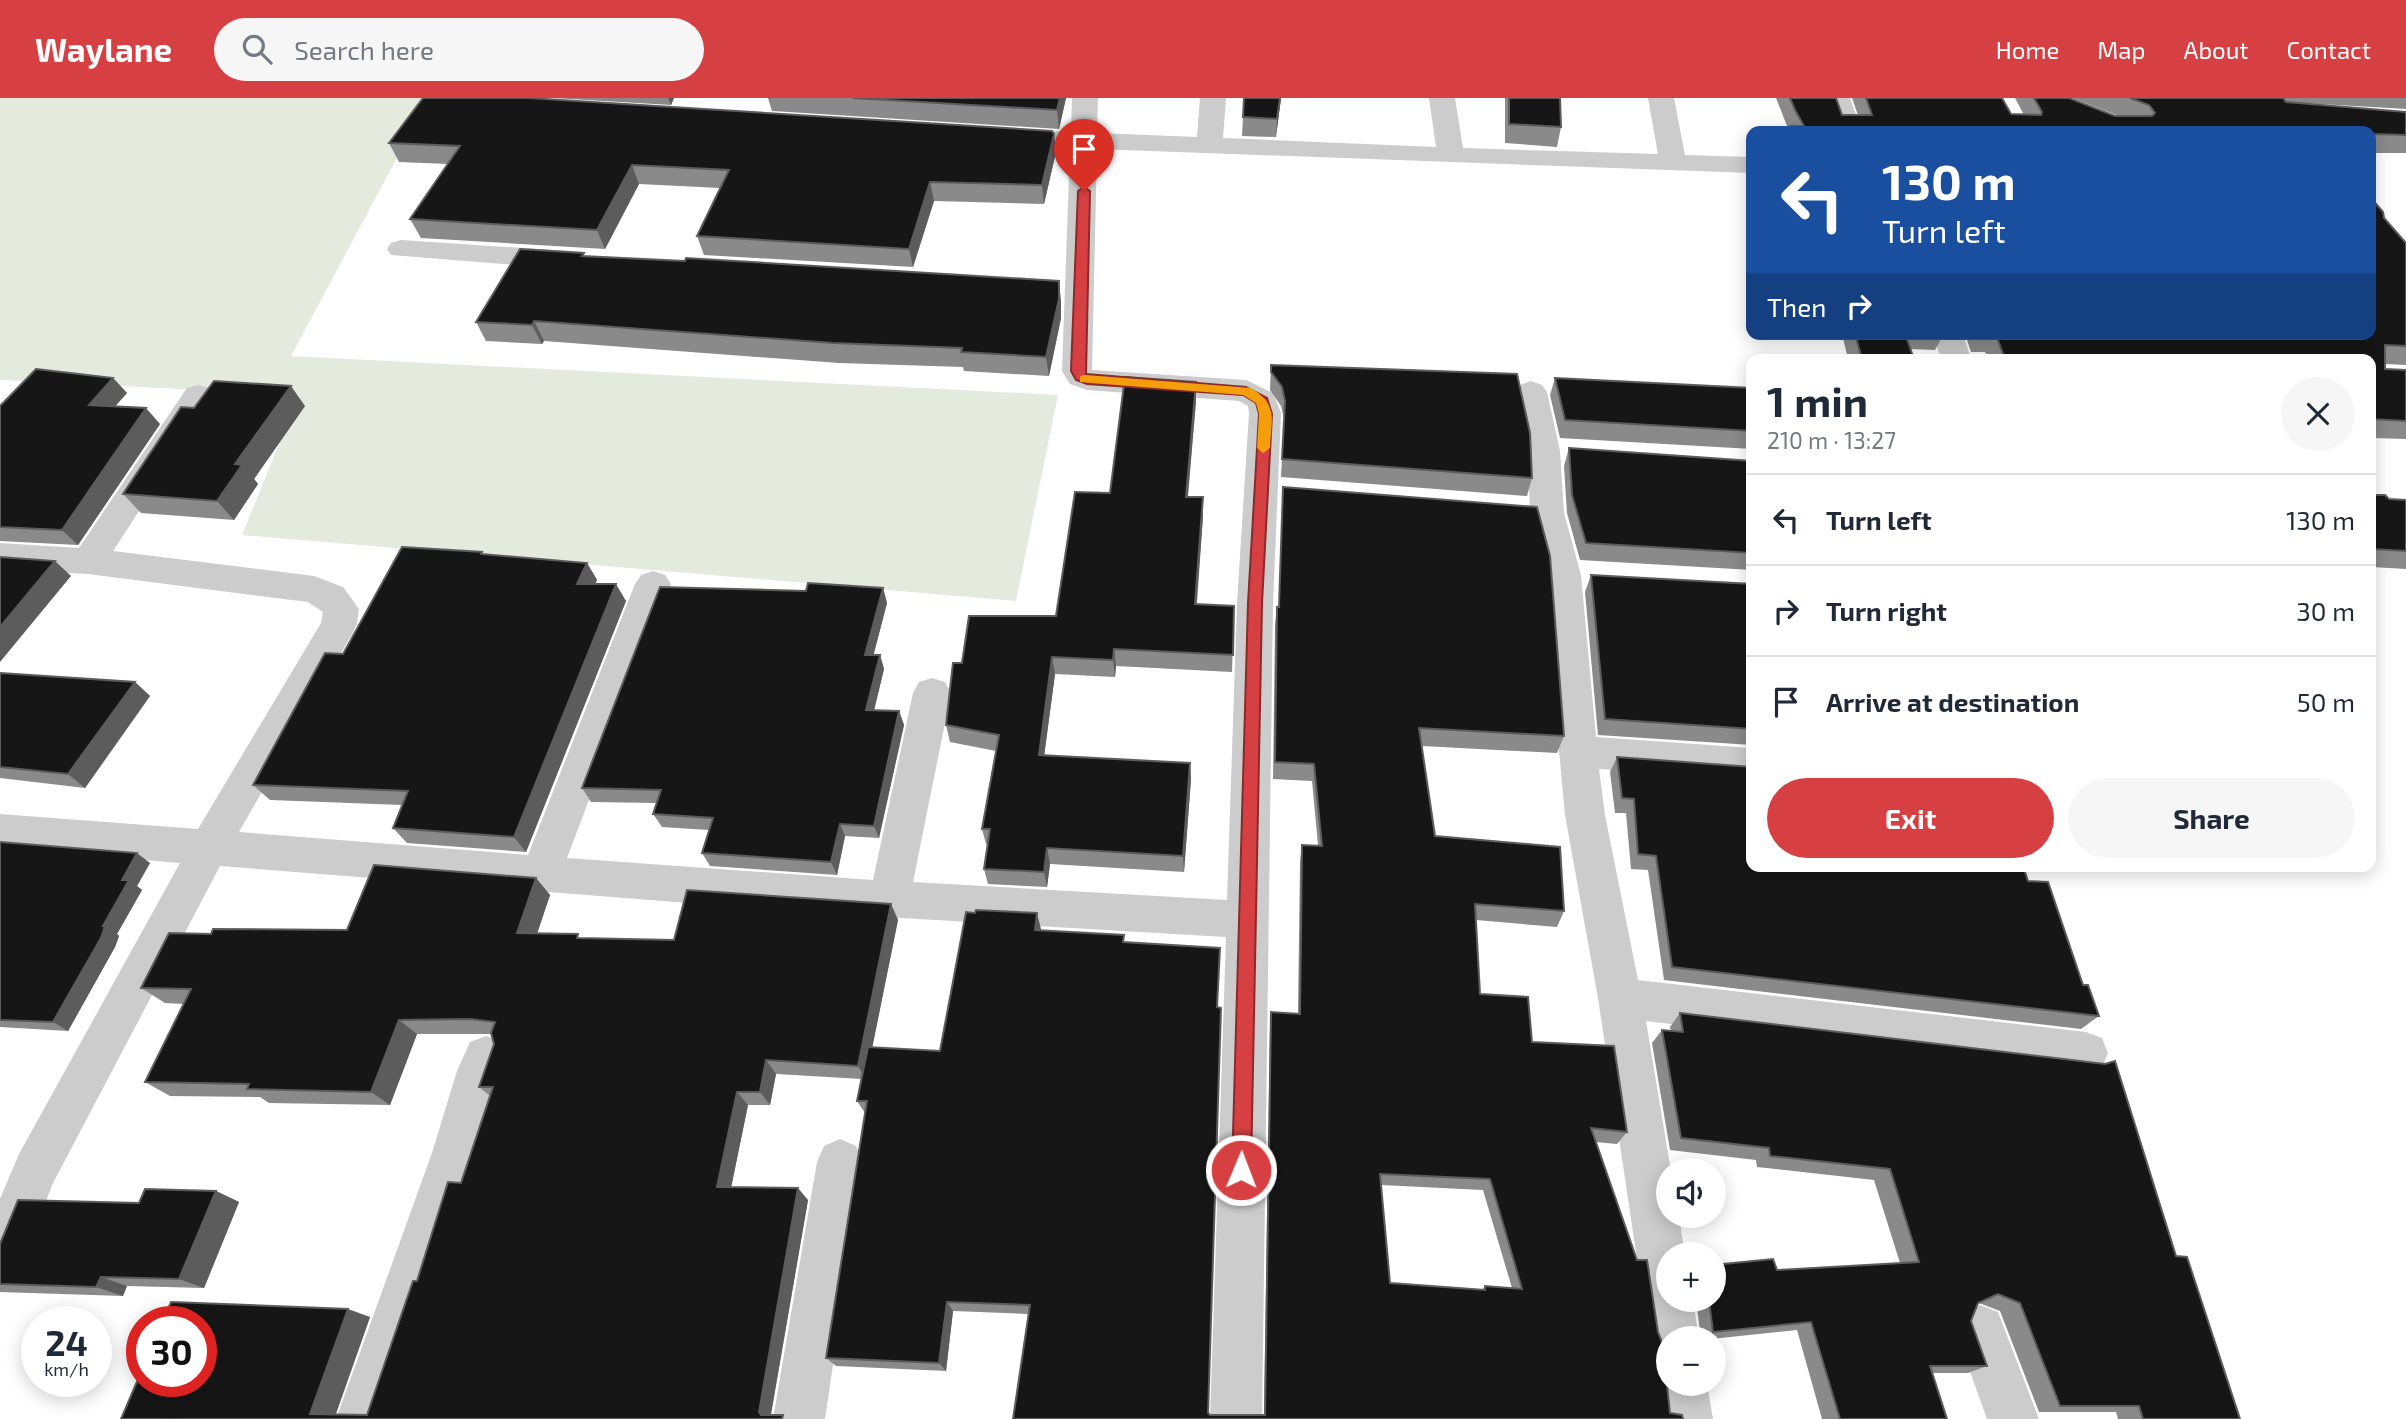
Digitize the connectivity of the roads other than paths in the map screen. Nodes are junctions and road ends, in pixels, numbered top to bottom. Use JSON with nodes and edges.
{"nodes":[{"id":1,"x":1085,"y":98,"type":"edge"},
{"id":2,"x":1213,"y":98,"type":"edge"},
{"id":3,"x":1443,"y":98,"type":"edge"},
{"id":4,"x":1661,"y":98,"type":"edge"},
{"id":5,"x":1837,"y":98,"type":"edge"},
{"id":6,"x":1847,"y":126,"type":"edge"},
{"id":7,"x":976,"y":135,"type":"edge"},
{"id":8,"x":1086,"y":141,"type":"junction"},
{"id":9,"x":1209,"y":146,"type":"junction"},
{"id":10,"x":1451,"y":156,"type":"junction"},
{"id":11,"x":1673,"y":163,"type":"junction"},
{"id":12,"x":1746,"y":165,"type":"edge"},
{"id":13,"x":401,"y":249,"type":"dead end"},
{"id":14,"x":593,"y":261,"type":"edge"},
{"id":15,"x":1531,"y":392,"type":"dead end"},
{"id":16,"x":198,"y":396,"type":"dead end"},
{"id":17,"x":0,"y":556,"type":"edge"},
{"id":18,"x":88,"y":561,"type":"junction"},
{"id":19,"x":653,"y":584,"type":"dead end"},
{"id":20,"x":932,"y":693,"type":"dead end"},
{"id":21,"x":1578,"y":752,"type":"junction"},
{"id":22,"x":1746,"y":764,"type":"edge"},
{"id":23,"x":0,"y":831,"type":"edge"},
{"id":24,"x":210,"y":846,"type":"junction"},
{"id":25,"x":541,"y":873,"type":"junction"},
{"id":26,"x":889,"y":900,"type":"junction"},
{"id":27,"x":1247,"y":920,"type":"junction"},
{"id":28,"x":1620,"y":998,"type":"junction"},
{"id":29,"x":2086,"y":1053,"type":"dead end"},
{"id":30,"x":486,"y":1057,"type":"edge"},
{"id":31,"x":840,"y":1162,"type":"dead end"},
{"id":32,"x":1659,"y":1242,"type":"edge"},
{"id":33,"x":0,"y":1259,"type":"edge"},
{"id":34,"x":1980,"y":1330,"type":"dead end"},
{"id":35,"x":1684,"y":1396,"type":"edge"},
{"id":36,"x":362,"y":1419,"type":"edge"},
{"id":37,"x":799,"y":1419,"type":"edge"},
{"id":38,"x":1236,"y":1419,"type":"edge"},
{"id":39,"x":1687,"y":1419,"type":"edge"},
{"id":40,"x":2013,"y":1419,"type":"edge"}],
"edges":[{"from":1,"to":8,"type":"street"},
{"from":2,"to":9,"type":"street"},
{"from":3,"to":10,"type":"street"},
{"from":4,"to":11,"type":"street"},
{"from":5,"to":6,"type":"street"},
{"from":7,"to":8,"type":"street"},
{"from":8,"to":9,"type":"street"},
{"from":8,"to":27,"type":"street"},
{"from":9,"to":10,"type":"street"},
{"from":10,"to":11,"type":"street"},
{"from":11,"to":12,"type":"street"},
{"from":13,"to":14,"type":"street"},
{"from":15,"to":21,"type":"street"},
{"from":16,"to":18,"type":"street"},
{"from":17,"to":18,"type":"street"},
{"from":18,"to":24,"type":"street"},
{"from":19,"to":25,"type":"street"},
{"from":20,"to":26,"type":"street"},
{"from":21,"to":22,"type":"street"},
{"from":21,"to":28,"type":"street"},
{"from":23,"to":24,"type":"street"},
{"from":24,"to":25,"type":"street"},
{"from":24,"to":33,"type":"street"},
{"from":25,"to":26,"type":"street"},
{"from":26,"to":27,"type":"street"},
{"from":27,"to":38,"type":"street"},
{"from":28,"to":29,"type":"street"},
{"from":28,"to":32,"type":"street"},
{"from":30,"to":36,"type":"street"},
{"from":31,"to":37,"type":"street"},
{"from":34,"to":40,"type":"street"},
{"from":35,"to":39,"type":"street"}]}
